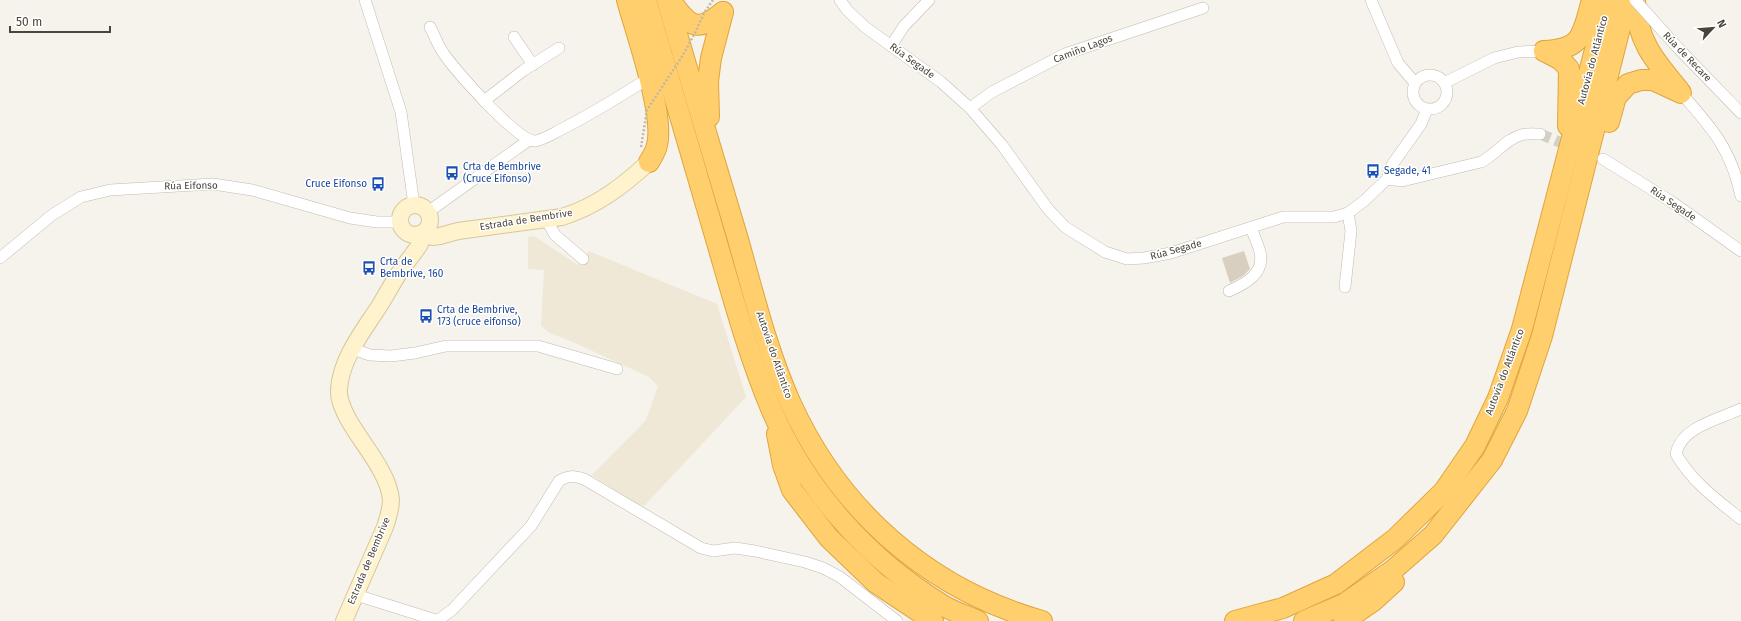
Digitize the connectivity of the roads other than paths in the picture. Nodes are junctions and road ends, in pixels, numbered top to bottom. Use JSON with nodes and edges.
{"nodes":[{"id":1,"x":365,"y":0,"type":"edge"},
{"id":2,"x":627,"y":0,"type":"edge"},
{"id":3,"x":646,"y":0,"type":"edge"},
{"id":4,"x":667,"y":0,"type":"edge"},
{"id":5,"x":670,"y":0,"type":"edge"},
{"id":6,"x":840,"y":0,"type":"edge"},
{"id":7,"x":929,"y":0,"type":"edge"},
{"id":8,"x":1372,"y":0,"type":"edge"},
{"id":9,"x":1592,"y":0,"type":"edge"},
{"id":10,"x":1608,"y":0,"type":"edge"},
{"id":11,"x":1627,"y":0,"type":"edge"},
{"id":12,"x":1635,"y":0,"type":"edge"},
{"id":13,"x":722,"y":4,"type":"edge"},
{"id":14,"x":1203,"y":8,"type":"dead end"},
{"id":15,"x":430,"y":27,"type":"dead end"},
{"id":16,"x":514,"y":37,"type":"dead end"},
{"id":17,"x":891,"y":46,"type":"junction"},
{"id":18,"x":559,"y":48,"type":"dead end"},
{"id":19,"x":1544,"y":51,"type":"junction"},
{"id":20,"x":532,"y":65,"type":"junction"},
{"id":21,"x":649,"y":78,"type":"junction"},
{"id":22,"x":1415,"y":83,"type":"junction"},
{"id":23,"x":1444,"y":83,"type":"junction"},
{"id":24,"x":1681,"y":93,"type":"junction"},
{"id":25,"x":484,"y":101,"type":"junction"},
{"id":26,"x":970,"y":108,"type":"junction"},
{"id":27,"x":1427,"y":109,"type":"junction"},
{"id":28,"x":1741,"y":113,"type":"edge"},
{"id":29,"x":1540,"y":134,"type":"tunnel mouth"},
{"id":30,"x":529,"y":140,"type":"junction"},
{"id":31,"x":710,"y":145,"type":"junction"},
{"id":32,"x":645,"y":154,"type":"joint"},
{"id":33,"x":1568,"y":155,"type":"junction"},
{"id":34,"x":1603,"y":159,"type":"dead end"},
{"id":35,"x":1387,"y":179,"type":"junction"},
{"id":36,"x":1741,"y":196,"type":"edge"},
{"id":37,"x":424,"y":211,"type":"junction"},
{"id":38,"x":1348,"y":213,"type":"junction"},
{"id":39,"x":546,"y":219,"type":"junction"},
{"id":40,"x":1251,"y":228,"type":"junction"},
{"id":41,"x":412,"y":230,"type":"junction"},
{"id":42,"x":458,"y":231,"type":"junction"},
{"id":43,"x":1741,"y":251,"type":"edge"},
{"id":44,"x":0,"y":258,"type":"edge"},
{"id":45,"x":583,"y":259,"type":"dead end"},
{"id":46,"x":1345,"y":287,"type":"dead end"},
{"id":47,"x":1554,"y":289,"type":"junction"},
{"id":48,"x":1229,"y":291,"type":"dead end"},
{"id":49,"x":353,"y":349,"type":"junction"},
{"id":50,"x":617,"y":369,"type":"dead end"},
{"id":51,"x":1741,"y":409,"type":"edge"},
{"id":52,"x":772,"y":411,"type":"junction"},
{"id":53,"x":1741,"y":519,"type":"edge"},
{"id":54,"x":1433,"y":535,"type":"junction"},
{"id":55,"x":356,"y":595,"type":"junction"},
{"id":56,"x":344,"y":621,"type":"edge"},
{"id":57,"x":438,"y":621,"type":"edge"},
{"id":58,"x":897,"y":621,"type":"edge"},
{"id":59,"x":933,"y":621,"type":"edge"},
{"id":60,"x":978,"y":621,"type":"edge"},
{"id":61,"x":1042,"y":621,"type":"edge"},
{"id":62,"x":1235,"y":621,"type":"edge"},
{"id":63,"x":1304,"y":621,"type":"edge"},
{"id":64,"x":1344,"y":621,"type":"edge"}],
"edges":[{"from":1,"to":37,"type":"street"},
{"from":2,"to":21,"type":"highway"},
{"from":3,"to":52,"type":"highway","name":"Autovía do Atlántico"},
{"from":4,"to":31,"type":"highway","name":"Autovía do Atlántico"},
{"from":5,"to":13,"type":"highway"},
{"from":6,"to":17,"type":"street","name":"Rúa Segade"},
{"from":7,"to":17,"type":"street"},
{"from":8,"to":22,"type":"street"},
{"from":9,"to":19,"type":"highway"},
{"from":10,"to":33,"type":"highway","name":"Autovía do Atlántico"},
{"from":11,"to":47,"type":"highway","name":"Autovía do Atlántico"},
{"from":12,"to":24,"type":"highway"},
{"from":12,"to":28,"type":"street","name":"Rúa de Recare","bridge":true},
{"from":13,"to":31,"type":"highway"},
{"from":14,"to":26,"type":"street","name":"Camiño Lagos"},
{"from":15,"to":25,"type":"street"},
{"from":16,"to":20,"type":"street"},
{"from":17,"to":26,"type":"street","name":"Rúa Segade"},
{"from":18,"to":20,"type":"street"},
{"from":19,"to":23,"type":"street"},
{"from":19,"to":33,"type":"highway"},
{"from":20,"to":25,"type":"street"},
{"from":21,"to":30,"type":"street"},
{"from":21,"to":32,"type":"highway"},
{"from":22,"to":23,"type":"street"},
{"from":22,"to":27,"type":"street"},
{"from":23,"to":27,"type":"street"},
{"from":24,"to":36,"type":"street"},
{"from":24,"to":47,"type":"highway"},
{"from":25,"to":30,"type":"street"},
{"from":26,"to":40,"type":"street","name":"Rúa Segade"},
{"from":27,"to":35,"type":"street"},
{"from":29,"to":35,"type":"street"},
{"from":30,"to":37,"type":"street"},
{"from":31,"to":61,"type":"highway","name":"Autovía do Atlántico"},
{"from":32,"to":39,"type":"street","name":"Estrada de Bembrive"},
{"from":33,"to":62,"type":"highway","name":"Autovía do Atlántico"},
{"from":34,"to":43,"type":"street","name":"Rúa Segade"},
{"from":35,"to":38,"type":"street","name":"Rúa Segade"},
{"from":37,"to":41,"type":"street"},
{"from":37,"to":41,"type":"street"},
{"from":37,"to":42,"type":"street"},
{"from":38,"to":40,"type":"street","name":"Rúa Segade"},
{"from":38,"to":46,"type":"street"},
{"from":39,"to":42,"type":"street","name":"Estrada de Bembrive"},
{"from":39,"to":45,"type":"street"},
{"from":40,"to":48,"type":"street"},
{"from":41,"to":42,"type":"street","name":"Estrada de Bembrive"},
{"from":41,"to":44,"type":"street","name":"Rúa Eifonso"},
{"from":41,"to":49,"type":"street","name":"Estrada de Bembrive"},
{"from":47,"to":54,"type":"highway","name":"Autovía do Atlántico"},
{"from":49,"to":50,"type":"street"},
{"from":49,"to":55,"type":"street","name":"Estrada de Bembrive"},
{"from":51,"to":53,"type":"street"},
{"from":52,"to":59,"type":"highway"},
{"from":52,"to":60,"type":"highway","name":"Autovía do Atlántico"},
{"from":54,"to":63,"type":"highway","name":"Autovía do Atlántico"},
{"from":54,"to":64,"type":"highway"},
{"from":55,"to":56,"type":"street","name":"Estrada de Bembrive"},
{"from":55,"to":57,"type":"street"},
{"from":57,"to":58,"type":"street"}]}
